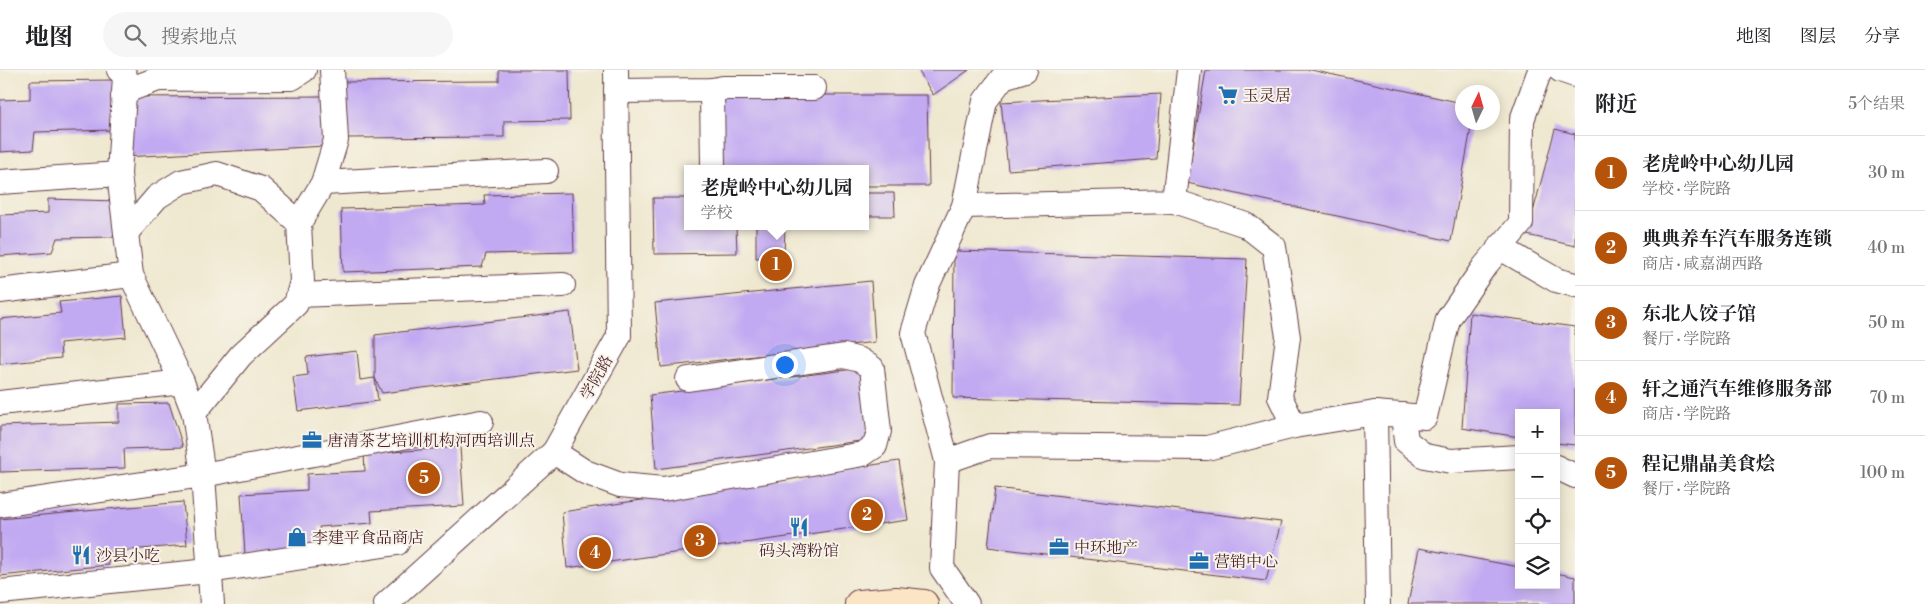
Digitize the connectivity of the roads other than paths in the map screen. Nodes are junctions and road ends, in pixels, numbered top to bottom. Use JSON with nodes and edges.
{"nodes":[{"id":1,"x":119,"y":70,"type":"edge"},
{"id":2,"x":304,"y":70,"type":"edge"},
{"id":3,"x":332,"y":70,"type":"edge"},
{"id":4,"x":1025,"y":70,"type":"edge"},
{"id":5,"x":1188,"y":70,"type":"edge"},
{"id":6,"x":1540,"y":70,"type":"edge"},
{"id":7,"x":1560,"y":70,"type":"edge"},
{"id":8,"x":1575,"y":75,"type":"edge"},
{"id":9,"x":616,"y":81,"type":"edge"},
{"id":10,"x":814,"y":88,"type":"dead end"},
{"id":11,"x":712,"y":90,"type":"junction"},
{"id":12,"x":124,"y":97,"type":"junction"},
{"id":13,"x":713,"y":165,"type":"edge"},
{"id":14,"x":546,"y":171,"type":"dead end"},
{"id":15,"x":119,"y":174,"type":"junction"},
{"id":16,"x":0,"y":182,"type":"edge"},
{"id":17,"x":323,"y":183,"type":"junction"},
{"id":18,"x":1174,"y":201,"type":"junction"},
{"id":19,"x":964,"y":206,"type":"junction"},
{"id":20,"x":299,"y":223,"type":"junction"},
{"id":21,"x":126,"y":233,"type":"junction"},
{"id":22,"x":1499,"y":247,"type":"junction"},
{"id":23,"x":131,"y":275,"type":"junction"},
{"id":24,"x":563,"y":285,"type":"dead end"},
{"id":25,"x":1575,"y":285,"type":"edge"},
{"id":26,"x":0,"y":291,"type":"edge"},
{"id":27,"x":298,"y":295,"type":"junction"},
{"id":28,"x":688,"y":380,"type":"dead end"},
{"id":29,"x":182,"y":382,"type":"junction"},
{"id":30,"x":0,"y":402,"type":"edge"},
{"id":31,"x":1375,"y":413,"type":"junction"},
{"id":32,"x":194,"y":414,"type":"junction"},
{"id":33,"x":1403,"y":415,"type":"junction"},
{"id":34,"x":480,"y":422,"type":"dead end"},
{"id":35,"x":1294,"y":426,"type":"junction"},
{"id":36,"x":554,"y":452,"type":"junction"},
{"id":37,"x":1515,"y":457,"type":"edge"},
{"id":38,"x":946,"y":461,"type":"junction"},
{"id":39,"x":1560,"y":469,"type":"edge"},
{"id":40,"x":203,"y":475,"type":"junction"},
{"id":41,"x":1575,"y":476,"type":"edge"},
{"id":42,"x":0,"y":505,"type":"edge"},
{"id":43,"x":397,"y":543,"type":"dead end"},
{"id":44,"x":209,"y":572,"type":"junction"},
{"id":45,"x":0,"y":592,"type":"edge"},
{"id":46,"x":212,"y":604,"type":"edge"},
{"id":47,"x":386,"y":604,"type":"edge"},
{"id":48,"x":859,"y":604,"type":"edge"},
{"id":49,"x":924,"y":604,"type":"edge"},
{"id":50,"x":967,"y":604,"type":"edge"},
{"id":51,"x":1378,"y":604,"type":"edge"}],
"edges":[{"from":1,"to":12,"type":"street"},
{"from":2,"to":12,"type":"street"},
{"from":3,"to":17,"type":"street"},
{"from":4,"to":19,"type":"street"},
{"from":5,"to":18,"type":"street"},
{"from":6,"to":22,"type":"street"},
{"from":7,"to":8,"type":"street"},
{"from":9,"to":11,"type":"street"},
{"from":9,"to":36,"type":"street","name":"学院路"},
{"from":10,"to":11,"type":"street"},
{"from":11,"to":13,"type":"street"},
{"from":12,"to":15,"type":"street"},
{"from":14,"to":17,"type":"street"},
{"from":15,"to":16,"type":"street"},
{"from":15,"to":21,"type":"street"},
{"from":17,"to":20,"type":"street"},
{"from":18,"to":19,"type":"street"},
{"from":18,"to":35,"type":"street"},
{"from":19,"to":38,"type":"street"},
{"from":20,"to":21,"type":"street"},
{"from":20,"to":27,"type":"street"},
{"from":21,"to":23,"type":"street"},
{"from":22,"to":25,"type":"street"},
{"from":22,"to":33,"type":"street"},
{"from":23,"to":26,"type":"street"},
{"from":23,"to":29,"type":"street"},
{"from":24,"to":27,"type":"street"},
{"from":27,"to":32,"type":"street"},
{"from":28,"to":36,"type":"street"},
{"from":29,"to":30,"type":"street"},
{"from":29,"to":32,"type":"street"},
{"from":31,"to":33,"type":"street"},
{"from":31,"to":35,"type":"street"},
{"from":31,"to":51,"type":"street"},
{"from":32,"to":40,"type":"street"},
{"from":33,"to":37,"type":"street"},
{"from":34,"to":40,"type":"street"},
{"from":35,"to":38,"type":"street"},
{"from":36,"to":47,"type":"street","name":"学院路"},
{"from":38,"to":50,"type":"street"},
{"from":39,"to":41,"type":"street"},
{"from":40,"to":42,"type":"street"},
{"from":40,"to":44,"type":"street"},
{"from":43,"to":44,"type":"street"},
{"from":44,"to":45,"type":"street"},
{"from":44,"to":46,"type":"street"},
{"from":48,"to":49,"type":"main road"}]}
